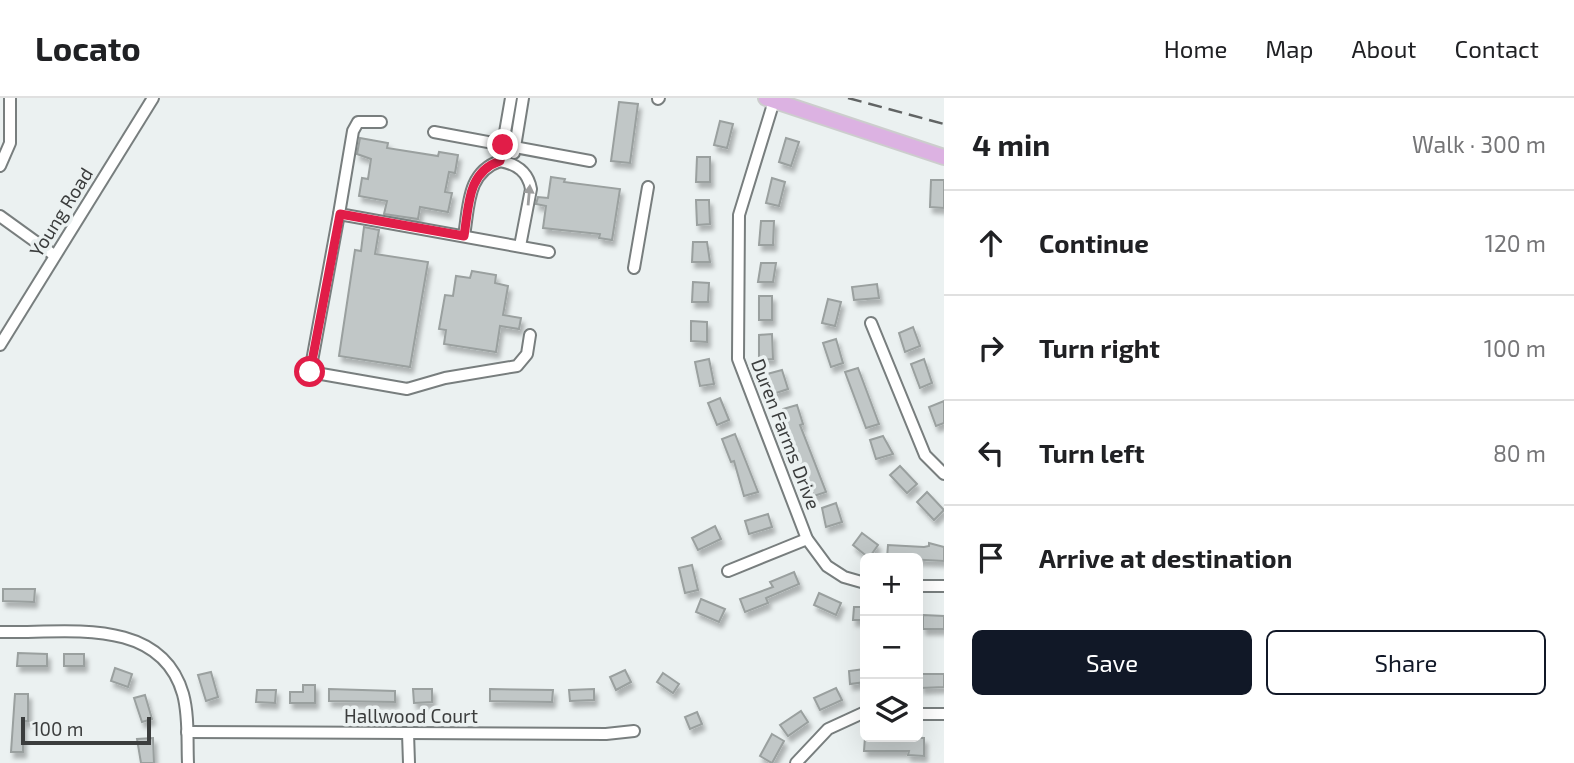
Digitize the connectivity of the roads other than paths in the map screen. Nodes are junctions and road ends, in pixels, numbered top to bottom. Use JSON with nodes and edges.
{"nodes":[{"id":1,"x":10,"y":98,"type":"edge"},
{"id":2,"x":153,"y":98,"type":"edge"},
{"id":3,"x":512,"y":98,"type":"edge"},
{"id":4,"x":523,"y":98,"type":"edge"},
{"id":5,"x":770,"y":100,"type":"edge"},
{"id":6,"x":381,"y":122,"type":"dead end"},
{"id":7,"x":433,"y":132,"type":"dead end"},
{"id":8,"x":503,"y":145,"type":"junction"},
{"id":9,"x":515,"y":147,"type":"junction"},
{"id":10,"x":944,"y":157,"type":"edge"},
{"id":11,"x":500,"y":161,"type":"junction"},
{"id":12,"x":590,"y":161,"type":"dead end"},
{"id":13,"x":512,"y":163,"type":"junction"},
{"id":14,"x":0,"y":166,"type":"edge"},
{"id":15,"x":648,"y":187,"type":"dead end"},
{"id":16,"x":340,"y":214,"type":"junction"},
{"id":17,"x":0,"y":216,"type":"edge"},
{"id":18,"x":464,"y":236,"type":"junction"},
{"id":19,"x":520,"y":246,"type":"junction"},
{"id":20,"x":550,"y":252,"type":"dead end"},
{"id":21,"x":54,"y":255,"type":"junction"},
{"id":22,"x":634,"y":268,"type":"dead end"},
{"id":23,"x":871,"y":323,"type":"dead end"},
{"id":24,"x":530,"y":335,"type":"dead end"},
{"id":25,"x":0,"y":345,"type":"edge"},
{"id":26,"x":944,"y":474,"type":"edge"},
{"id":27,"x":807,"y":539,"type":"junction"},
{"id":28,"x":728,"y":571,"type":"dead end"},
{"id":29,"x":860,"y":582,"type":"edge"},
{"id":30,"x":923,"y":586,"type":"edge"},
{"id":31,"x":944,"y":586,"type":"edge"},
{"id":32,"x":0,"y":632,"type":"edge"},
{"id":33,"x":860,"y":714,"type":"edge"},
{"id":34,"x":923,"y":714,"type":"edge"},
{"id":35,"x":944,"y":715,"type":"edge"},
{"id":36,"x":187,"y":732,"type":"junction"},
{"id":37,"x":634,"y":732,"type":"dead end"},
{"id":38,"x":408,"y":733,"type":"junction"},
{"id":39,"x":188,"y":763,"type":"edge"},
{"id":40,"x":409,"y":763,"type":"edge"},
{"id":41,"x":796,"y":763,"type":"edge"}],
"edges":[{"from":1,"to":14,"type":"street"},
{"from":2,"to":21,"type":"street","name":"Young Road"},
{"from":3,"to":8,"type":"street"},
{"from":4,"to":9,"type":"street"},
{"from":5,"to":10,"type":"main road"},
{"from":5,"to":27,"type":"street","name":"Duren Farms Drive"},
{"from":6,"to":16,"type":"street"},
{"from":7,"to":8,"type":"street"},
{"from":8,"to":9,"type":"street"},
{"from":8,"to":11,"type":"street"},
{"from":9,"to":12,"type":"street"},
{"from":9,"to":13,"type":"street"},
{"from":11,"to":13,"type":"street"},
{"from":11,"to":18,"type":"street"},
{"from":19,"to":13,"type":"street","one_way":true},
{"from":15,"to":22,"type":"street"},
{"from":16,"to":18,"type":"street"},
{"from":16,"to":24,"type":"street"},
{"from":17,"to":21,"type":"street"},
{"from":18,"to":19,"type":"street"},
{"from":19,"to":20,"type":"street"},
{"from":21,"to":25,"type":"street","name":"Young Road"},
{"from":23,"to":26,"type":"street"},
{"from":27,"to":28,"type":"street"},
{"from":27,"to":29,"type":"street","name":"Duren Farms Drive"},
{"from":30,"to":31,"type":"street"},
{"from":32,"to":36,"type":"street"},
{"from":33,"to":41,"type":"street"},
{"from":34,"to":35,"type":"street"},
{"from":36,"to":38,"type":"street","name":"Hallwood Court"},
{"from":36,"to":39,"type":"street"},
{"from":37,"to":38,"type":"street","name":"Hallwood Court"},
{"from":38,"to":40,"type":"street"}]}
